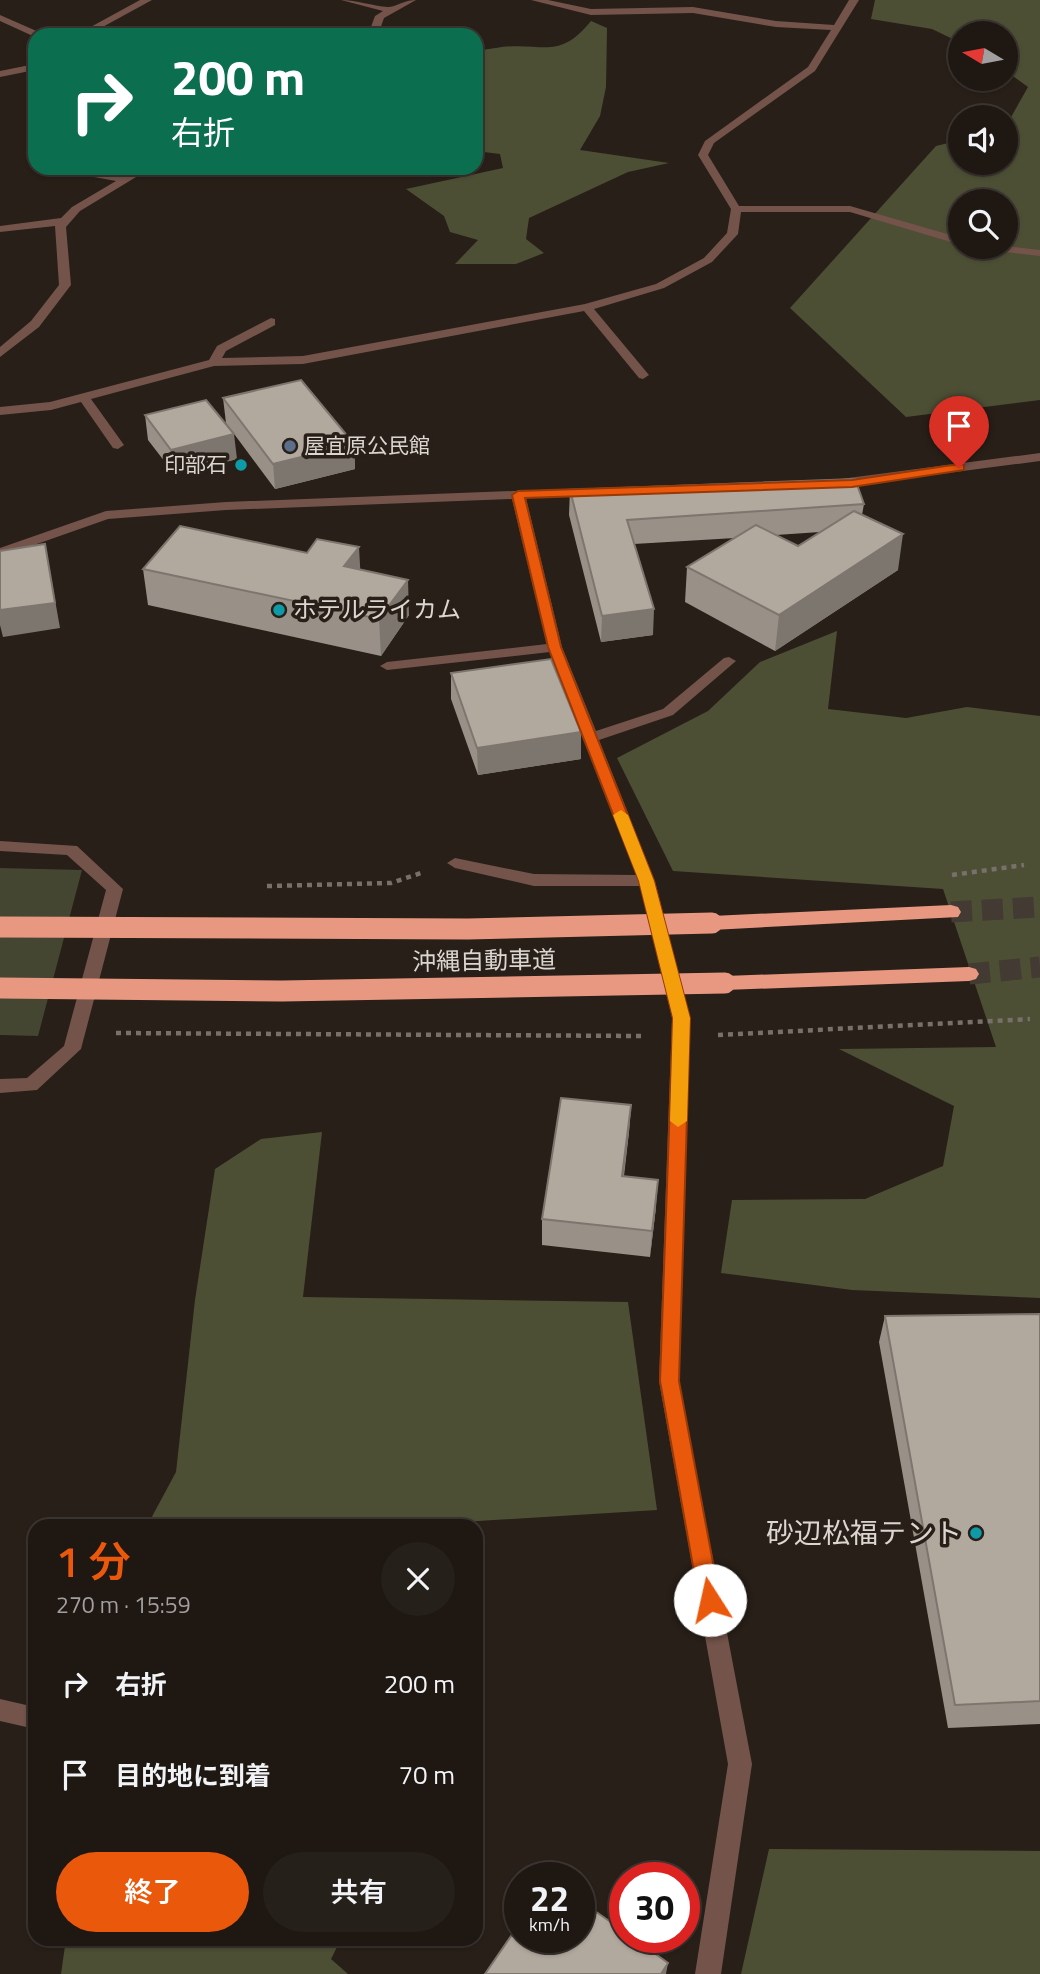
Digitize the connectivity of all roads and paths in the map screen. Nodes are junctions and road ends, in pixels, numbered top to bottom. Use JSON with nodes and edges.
{"nodes":[{"id":1,"x":147,"y":0,"type":"edge"},
{"id":2,"x":346,"y":0,"type":"edge"},
{"id":3,"x":411,"y":0,"type":"edge"},
{"id":4,"x":536,"y":0,"type":"edge"},
{"id":5,"x":854,"y":0,"type":"edge"},
{"id":6,"x":391,"y":10,"type":"junction"},
{"id":7,"x":0,"y":18,"type":"edge"},
{"id":8,"x":93,"y":28,"type":"edge"},
{"id":9,"x":376,"y":28,"type":"edge"},
{"id":10,"x":839,"y":29,"type":"junction"},
{"id":11,"x":28,"y":31,"type":"edge"},
{"id":12,"x":28,"y":68,"type":"edge"},
{"id":13,"x":0,"y":74,"type":"edge"},
{"id":14,"x":100,"y":175,"type":"edge"},
{"id":15,"x":132,"y":175,"type":"edge"},
{"id":16,"x":124,"y":179,"type":"junction"},
{"id":17,"x":736,"y":209,"type":"junction"},
{"id":18,"x":65,"y":221,"type":"junction"},
{"id":19,"x":0,"y":229,"type":"edge"},
{"id":20,"x":948,"y":237,"type":"edge"},
{"id":21,"x":1018,"y":251,"type":"edge"},
{"id":22,"x":1040,"y":254,"type":"edge"},
{"id":23,"x":587,"y":307,"type":"junction"},
{"id":24,"x":271,"y":322,"type":"dead end"},
{"id":25,"x":0,"y":352,"type":"edge"},
{"id":26,"x":214,"y":362,"type":"junction"},
{"id":27,"x":643,"y":375,"type":"dead end"},
{"id":28,"x":83,"y":396,"type":"junction"},
{"id":29,"x":0,"y":411,"type":"edge"},
{"id":30,"x":118,"y":445,"type":"dead end"},
{"id":31,"x":1040,"y":457,"type":"edge"},
{"id":32,"x":824,"y":484,"type":"edge"},
{"id":33,"x":601,"y":492,"type":"edge"},
{"id":34,"x":518,"y":495,"type":"junction"},
{"id":35,"x":0,"y":553,"type":"edge"},
{"id":36,"x":555,"y":647,"type":"junction"},
{"id":37,"x":729,"y":661,"type":"dead end"},
{"id":38,"x":387,"y":666,"type":"dead end"},
{"id":39,"x":590,"y":738,"type":"junction"},
{"id":40,"x":0,"y":846,"type":"edge"},
{"id":41,"x":455,"y":863,"type":"joint"},
{"id":42,"x":647,"y":881,"type":"junction"},
{"id":43,"x":253,"y":886,"type":"dead end"},
{"id":44,"x":951,"y":912,"type":"tunnel mouth"},
{"id":45,"x":0,"y":927,"type":"edge"},
{"id":46,"x":969,"y":974,"type":"tunnel mouth"},
{"id":47,"x":0,"y":988,"type":"edge"},
{"id":48,"x":1030,"y":1019,"type":"dead end"},
{"id":49,"x":76,"y":1033,"type":"junction"},
{"id":50,"x":681,"y":1037,"type":"junction"},
{"id":51,"x":0,"y":1086,"type":"edge"},
{"id":52,"x":0,"y":1710,"type":"edge"},
{"id":53,"x":28,"y":1716,"type":"edge"},
{"id":54,"x":708,"y":1974,"type":"edge"}],
"edges":[{"from":1,"to":8,"type":"street"},
{"from":2,"to":6,"type":"street"},
{"from":3,"to":6,"type":"street"},
{"from":4,"to":10,"type":"street"},
{"from":5,"to":10,"type":"street"},
{"from":6,"to":9,"type":"street"},
{"from":7,"to":11,"type":"street"},
{"from":10,"to":17,"type":"street"},
{"from":12,"to":13,"type":"street"},
{"from":14,"to":16,"type":"street"},
{"from":15,"to":16,"type":"street"},
{"from":16,"to":18,"type":"street"},
{"from":17,"to":20,"type":"street"},
{"from":17,"to":23,"type":"street"},
{"from":18,"to":19,"type":"street"},
{"from":18,"to":25,"type":"street"},
{"from":21,"to":22,"type":"street"},
{"from":23,"to":26,"type":"street"},
{"from":23,"to":27,"type":"street"},
{"from":24,"to":26,"type":"street"},
{"from":26,"to":28,"type":"street"},
{"from":28,"to":29,"type":"street"},
{"from":28,"to":30,"type":"street"},
{"from":31,"to":32,"type":"street"},
{"from":33,"to":34,"type":"street"},
{"from":34,"to":35,"type":"street"},
{"from":34,"to":36,"type":"street"},
{"from":36,"to":38,"type":"street"},
{"from":36,"to":39,"type":"street"},
{"from":37,"to":39,"type":"street"},
{"from":39,"to":42,"type":"street"},
{"from":40,"to":49,"type":"street"},
{"from":41,"to":42,"type":"street"},
{"from":41,"to":43,"type":"path"},
{"from":42,"to":50,"type":"street"},
{"from":44,"to":45,"type":"highway","name":"沖縄自動車道","bridge":true},
{"from":46,"to":47,"type":"highway","name":"沖縄自動車道","bridge":true},
{"from":48,"to":50,"type":"path"},
{"from":49,"to":50,"type":"path"},
{"from":49,"to":51,"type":"street"},
{"from":50,"to":54,"type":"street"},
{"from":52,"to":53,"type":"street"}]}
